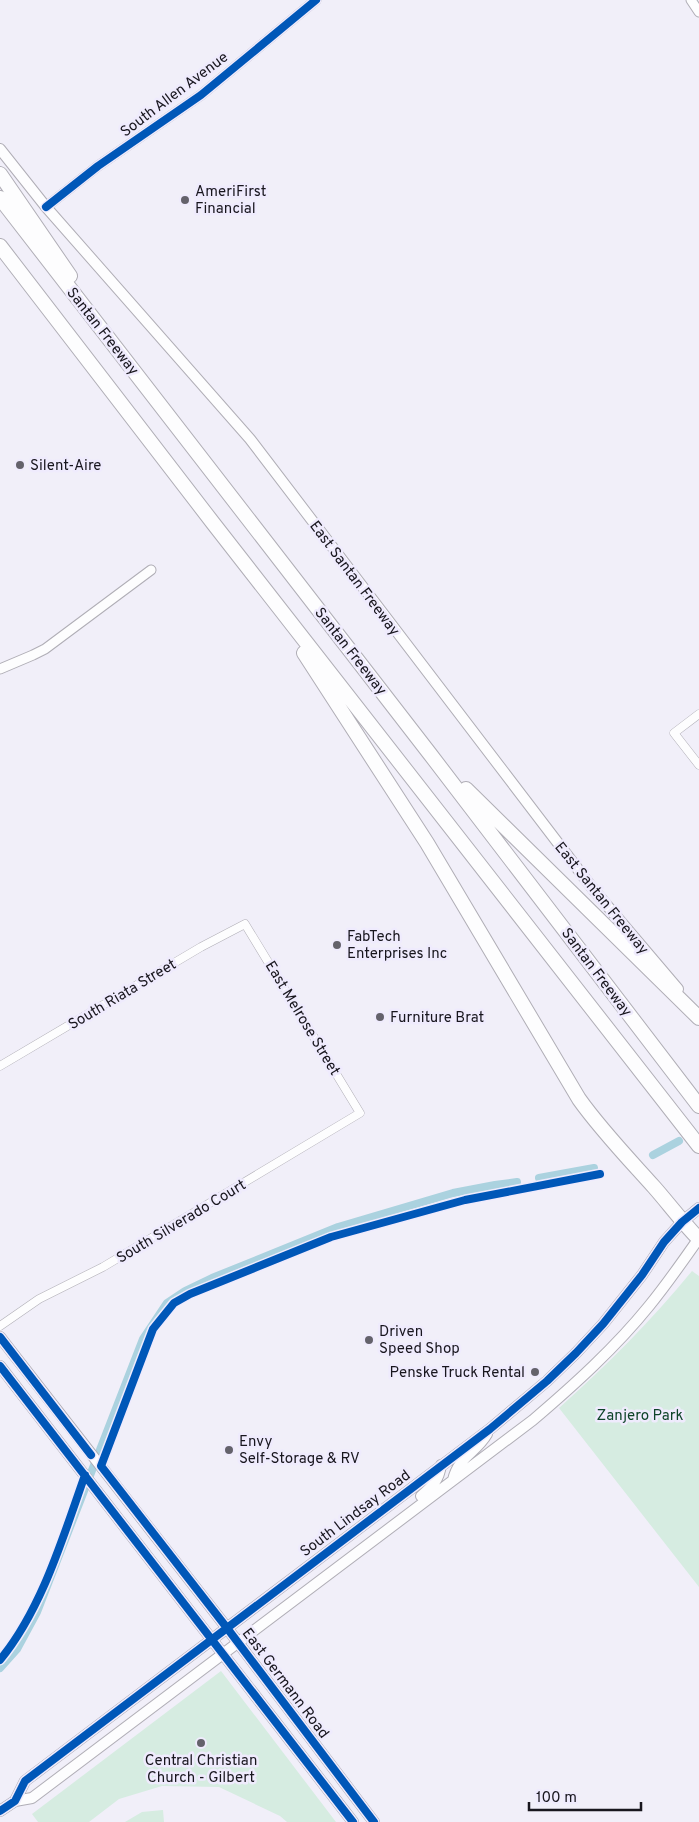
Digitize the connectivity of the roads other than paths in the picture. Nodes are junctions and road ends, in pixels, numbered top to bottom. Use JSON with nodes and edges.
{"nodes":[{"id":1,"x":316,"y":0,"type":"edge"},
{"id":2,"x":691,"y":0,"type":"edge"},
{"id":3,"x":699,"y":12,"type":"edge"},
{"id":4,"x":0,"y":149,"type":"edge"},
{"id":5,"x":0,"y":174,"type":"edge"},
{"id":6,"x":0,"y":198,"type":"edge"},
{"id":7,"x":46,"y":207,"type":"junction"},
{"id":8,"x":0,"y":246,"type":"edge"},
{"id":9,"x":0,"y":259,"type":"edge"},
{"id":10,"x":92,"y":316,"type":"junction"},
{"id":11,"x":80,"y":350,"type":"junction"},
{"id":12,"x":213,"y":523,"type":"junction"},
{"id":13,"x":151,"y":570,"type":"dead end"},
{"id":14,"x":0,"y":669,"type":"edge"},
{"id":15,"x":699,"y":714,"type":"edge"},
{"id":16,"x":430,"y":754,"type":"junction"},
{"id":17,"x":699,"y":765,"type":"edge"},
{"id":18,"x":245,"y":924,"type":"joint"},
{"id":19,"x":699,"y":1017,"type":"edge"},
{"id":20,"x":0,"y":1066,"type":"edge"},
{"id":21,"x":699,"y":1106,"type":"edge"},
{"id":22,"x":360,"y":1113,"type":"joint"},
{"id":23,"x":699,"y":1146,"type":"edge"},
{"id":24,"x":699,"y":1208,"type":"edge"},
{"id":25,"x":682,"y":1222,"type":"junction"},
{"id":26,"x":699,"y":1239,"type":"edge"},
{"id":27,"x":0,"y":1326,"type":"edge"},
{"id":28,"x":0,"y":1337,"type":"edge"},
{"id":29,"x":0,"y":1366,"type":"edge"},
{"id":30,"x":490,"y":1429,"type":"junction"},
{"id":31,"x":441,"y":1465,"type":"junction"},
{"id":32,"x":453,"y":1480,"type":"junction"},
{"id":33,"x":397,"y":1522,"type":"junction"},
{"id":34,"x":227,"y":1628,"type":"junction"},
{"id":35,"x":212,"y":1639,"type":"junction"},
{"id":36,"x":238,"y":1643,"type":"junction"},
{"id":37,"x":223,"y":1654,"type":"junction"},
{"id":38,"x":14,"y":1801,"type":"junction"},
{"id":39,"x":0,"y":1812,"type":"edge"},
{"id":40,"x":353,"y":1822,"type":"edge"},
{"id":41,"x":374,"y":1822,"type":"edge"}],
"edges":[{"from":1,"to":7,"type":"street","name":"South Allen Avenue"},
{"from":2,"to":3,"type":"street"},
{"from":4,"to":7,"type":"main road","name":"East Santan Freeway"},
{"from":5,"to":10,"type":"highway"},
{"from":6,"to":10,"type":"highway","name":"Santan Freeway"},
{"from":7,"to":19,"type":"main road","name":"East Santan Freeway"},
{"from":8,"to":11,"type":"highway","name":"Santan Freeway"},
{"from":9,"to":11,"type":"highway"},
{"from":10,"to":16,"type":"highway","name":"Santan Freeway"},
{"from":11,"to":12,"type":"highway","name":"Santan Freeway"},
{"from":12,"to":23,"type":"highway","name":"Santan Freeway"},
{"from":12,"to":25,"type":"highway"},
{"from":13,"to":14,"type":"street"},
{"from":15,"to":17,"type":"street"},
{"from":16,"to":19,"type":"highway"},
{"from":16,"to":21,"type":"highway","name":"Santan Freeway"},
{"from":18,"to":20,"type":"street","name":"South Riata Street"},
{"from":18,"to":22,"type":"street","name":"East Melrose Street"},
{"from":22,"to":27,"type":"street","name":"South Silverado Court"},
{"from":24,"to":25,"type":"main road","name":"South Lindsay Road"},
{"from":25,"to":26,"type":"highway"},
{"from":25,"to":30,"type":"main road","name":"South Lindsay Road"},
{"from":26,"to":32,"type":"main road","name":"South Lindsay Road"},
{"from":28,"to":34,"type":"main road","name":"East Germann Road"},
{"from":29,"to":35,"type":"main road","name":"East Germann Road"},
{"from":30,"to":31,"type":"main road","name":"South Lindsay Road"},
{"from":30,"to":32,"type":"main road"},
{"from":31,"to":33,"type":"main road"},
{"from":31,"to":34,"type":"main road","name":"South Lindsay Road"},
{"from":32,"to":33,"type":"main road","name":"South Lindsay Road"},
{"from":33,"to":36,"type":"main road","name":"South Lindsay Road"},
{"from":34,"to":35,"type":"main road","name":"South Lindsay Road"},
{"from":34,"to":36,"type":"main road","name":"East Germann Road"},
{"from":35,"to":37,"type":"main road","name":"East Germann Road"},
{"from":35,"to":38,"type":"main road","name":"South Lindsay Road"},
{"from":36,"to":37,"type":"main road","name":"South Lindsay Road"},
{"from":36,"to":41,"type":"main road","name":"East Germann Road"},
{"from":37,"to":38,"type":"main road","name":"South Lindsay Road"},
{"from":37,"to":40,"type":"main road","name":"East Germann Road"},
{"from":38,"to":39,"type":"main road","name":"South Lindsay Road"}]}
